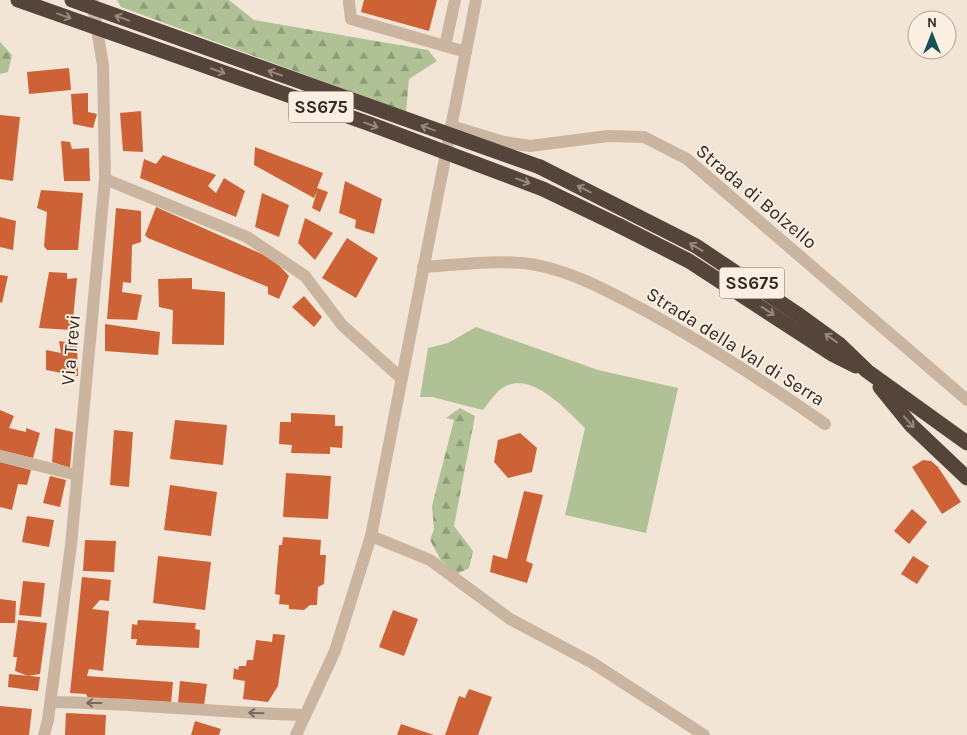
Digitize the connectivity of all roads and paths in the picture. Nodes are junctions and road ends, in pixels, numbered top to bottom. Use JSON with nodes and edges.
{"nodes":[{"id":1,"x":18,"y":0,"type":"edge"},
{"id":2,"x":72,"y":0,"type":"edge"},
{"id":3,"x":92,"y":0,"type":"edge"},
{"id":4,"x":455,"y":0,"type":"edge"},
{"id":5,"x":476,"y":0,"type":"edge"},
{"id":6,"x":349,"y":2,"type":"dead end"},
{"id":7,"x":445,"y":46,"type":"junction"},
{"id":8,"x":466,"y":52,"type":"junction"},
{"id":9,"x":451,"y":126,"type":"junction"},
{"id":10,"x":105,"y":179,"type":"junction"},
{"id":11,"x":423,"y":267,"type":"junction"},
{"id":12,"x":867,"y":371,"type":"junction"},
{"id":13,"x":401,"y":378,"type":"junction"},
{"id":14,"x":967,"y":400,"type":"edge"},
{"id":15,"x":826,"y":424,"type":"dead end"},
{"id":16,"x":967,"y":443,"type":"edge"},
{"id":17,"x":0,"y":456,"type":"edge"},
{"id":18,"x":77,"y":475,"type":"junction"},
{"id":19,"x":967,"y":478,"type":"edge"},
{"id":20,"x":372,"y":536,"type":"junction"},
{"id":21,"x":51,"y":702,"type":"junction"},
{"id":22,"x":305,"y":715,"type":"junction"},
{"id":23,"x":44,"y":735,"type":"edge"},
{"id":24,"x":296,"y":735,"type":"edge"},
{"id":25,"x":704,"y":735,"type":"edge"}],
"edges":[{"from":1,"to":12,"type":"highway","number":"SS675","one_way":true,"bridge":true},
{"from":12,"to":2,"type":"highway","number":"SS675","one_way":true,"bridge":true},
{"from":3,"to":10,"type":"street","name":"Via Trevi"},
{"from":4,"to":7,"type":"street"},
{"from":5,"to":8,"type":"street"},
{"from":6,"to":7,"type":"street"},
{"from":7,"to":8,"type":"street"},
{"from":8,"to":9,"type":"street"},
{"from":9,"to":11,"type":"street"},
{"from":9,"to":14,"type":"street","name":"Strada di Bolzello"},
{"from":10,"to":13,"type":"street"},
{"from":10,"to":18,"type":"street","name":"Via Trevi"},
{"from":11,"to":13,"type":"street"},
{"from":11,"to":15,"type":"street","name":"Strada della Val di Serra"},
{"from":12,"to":16,"type":"highway","number":"SS675"},
{"from":12,"to":19,"type":"highway","one_way":true},
{"from":13,"to":20,"type":"street"},
{"from":17,"to":18,"type":"street"},
{"from":18,"to":21,"type":"street","name":"Via Trevi"},
{"from":20,"to":22,"type":"street"},
{"from":20,"to":25,"type":"street"},
{"from":22,"to":21,"type":"street","one_way":true},
{"from":21,"to":23,"type":"street","name":"Via Trevi"},
{"from":22,"to":24,"type":"street"}]}
